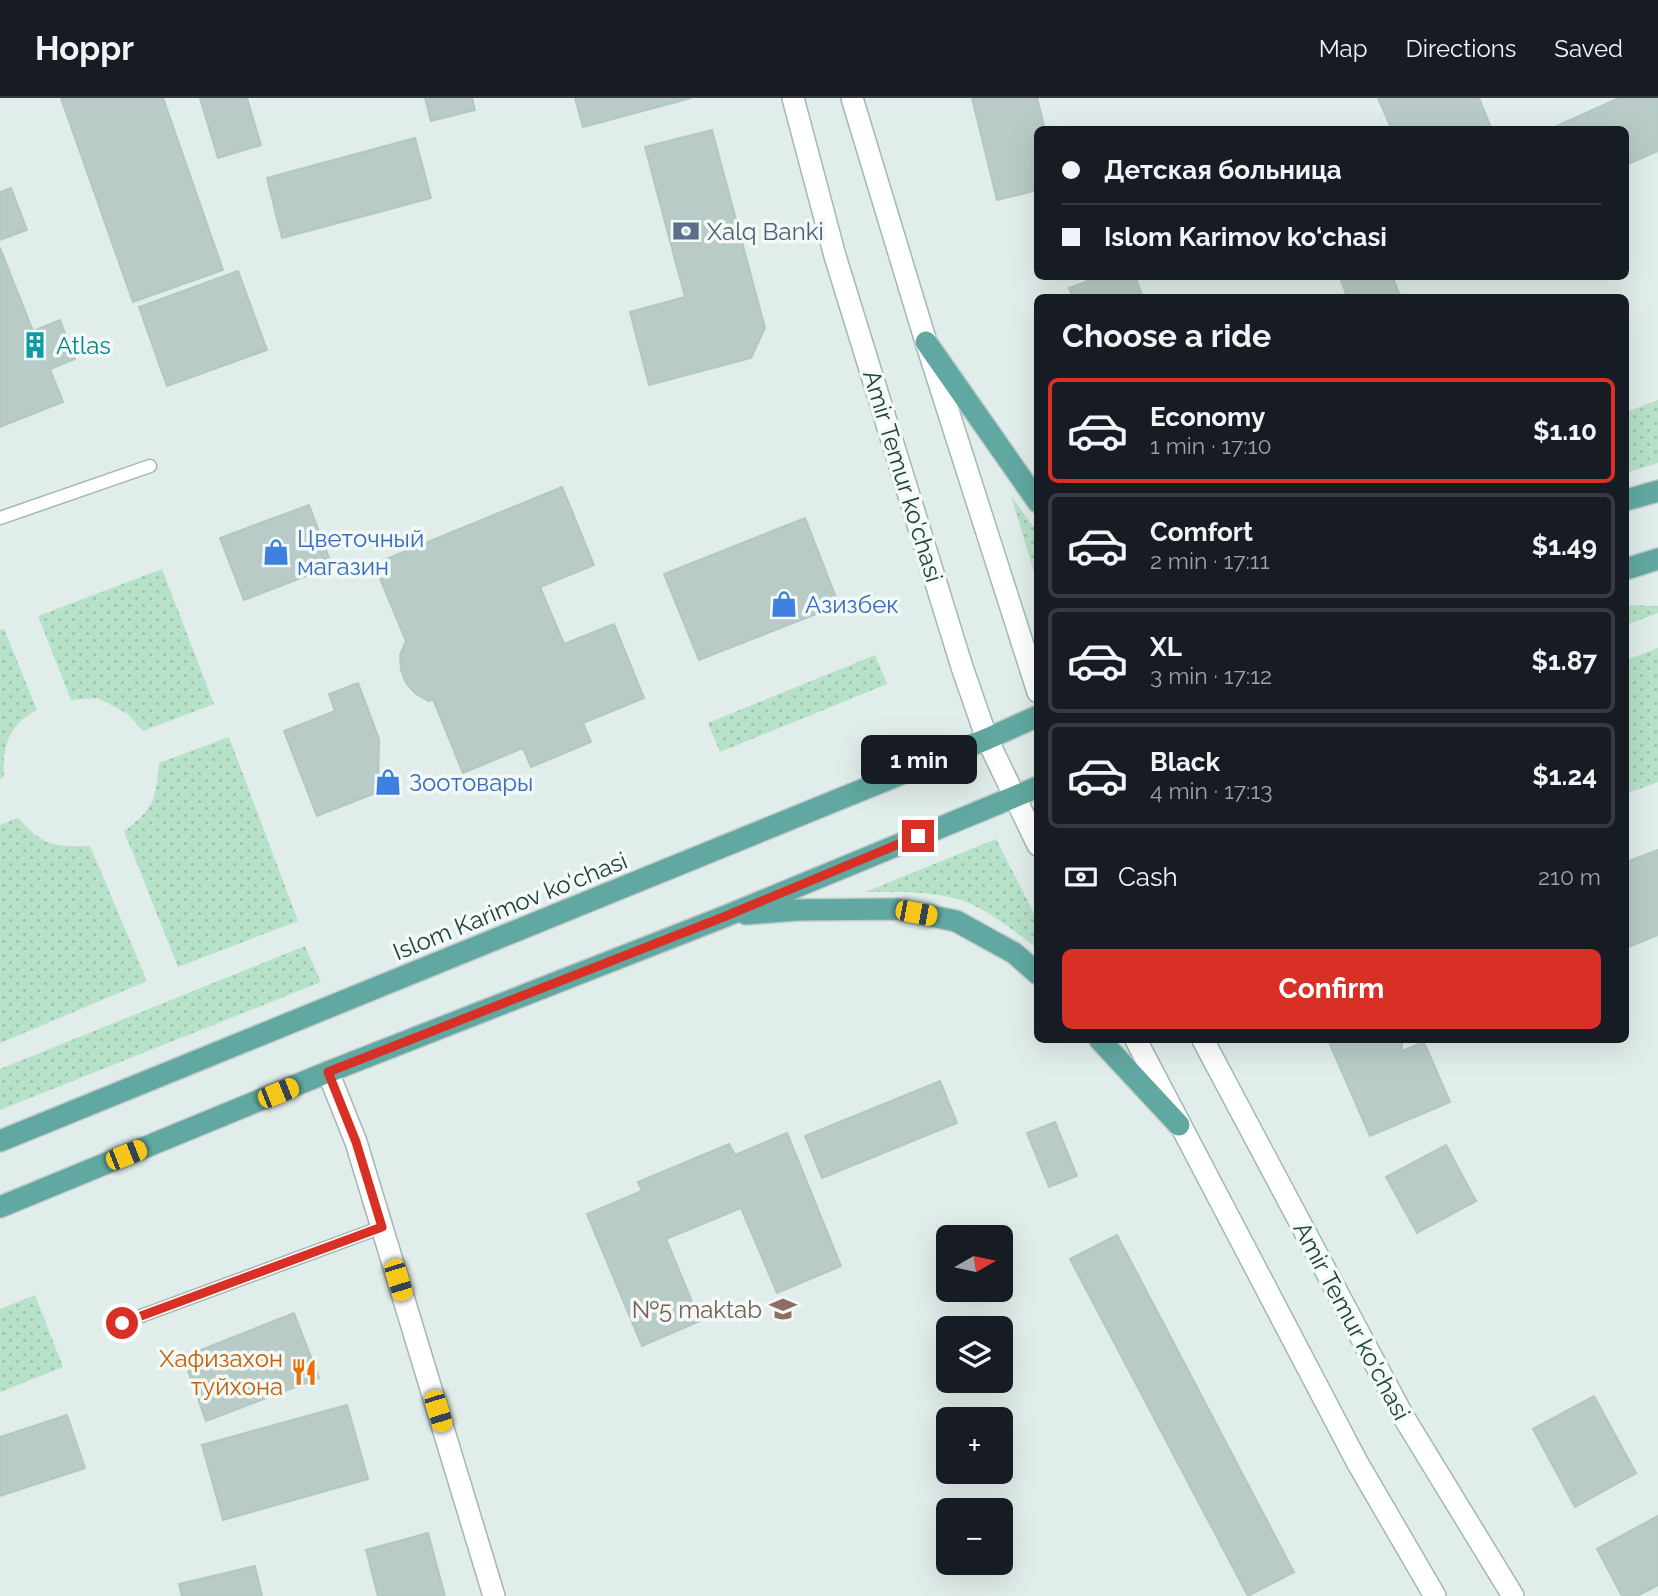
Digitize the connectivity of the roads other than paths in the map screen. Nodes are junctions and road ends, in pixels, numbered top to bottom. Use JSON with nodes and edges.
{"nodes":[{"id":1,"x":793,"y":98,"type":"edge"},
{"id":2,"x":852,"y":98,"type":"edge"},
{"id":3,"x":926,"y":342,"type":"junction"},
{"id":4,"x":150,"y":466,"type":"dead end"},
{"id":5,"x":1658,"y":491,"type":"edge"},
{"id":6,"x":1034,"y":496,"type":"edge"},
{"id":7,"x":1629,"y":499,"type":"edge"},
{"id":8,"x":0,"y":518,"type":"edge"},
{"id":9,"x":1658,"y":559,"type":"edge"},
{"id":10,"x":1629,"y":568,"type":"edge"},
{"id":11,"x":1034,"y":680,"type":"edge"},
{"id":12,"x":1034,"y":718,"type":"edge"},
{"id":13,"x":987,"y":739,"type":"junction"},
{"id":14,"x":1034,"y":788,"type":"edge"},
{"id":15,"x":1014,"y":796,"type":"junction"},
{"id":16,"x":1034,"y":837,"type":"edge"},
{"id":17,"x":726,"y":916,"type":"junction"},
{"id":18,"x":1034,"y":970,"type":"edge"},
{"id":19,"x":1103,"y":1043,"type":"edge"},
{"id":20,"x":1138,"y":1043,"type":"edge"},
{"id":21,"x":1205,"y":1043,"type":"edge"},
{"id":22,"x":328,"y":1072,"type":"junction"},
{"id":23,"x":1179,"y":1125,"type":"junction"},
{"id":24,"x":0,"y":1141,"type":"edge"},
{"id":25,"x":0,"y":1207,"type":"edge"},
{"id":26,"x":382,"y":1227,"type":"junction"},
{"id":27,"x":122,"y":1323,"type":"dead end"},
{"id":28,"x":494,"y":1596,"type":"edge"},
{"id":29,"x":1434,"y":1596,"type":"edge"},
{"id":30,"x":1513,"y":1596,"type":"edge"}],
"edges":[{"from":1,"to":13,"type":"main road","name":"Amir Temur ko'chasi"},
{"from":2,"to":3,"type":"main road"},
{"from":3,"to":6,"type":"main road"},
{"from":3,"to":11,"type":"main road"},
{"from":4,"to":8,"type":"lane"},
{"from":5,"to":7,"type":"main road"},
{"from":9,"to":10,"type":"main road"},
{"from":12,"to":13,"type":"main road","name":"Islom Karimov ko‘chasi"},
{"from":13,"to":15,"type":"main road","name":"Amir Temur ko'chasi"},
{"from":13,"to":24,"type":"main road","name":"Islom Karimov ko‘chasi"},
{"from":14,"to":15,"type":"main road"},
{"from":15,"to":16,"type":"main road","name":"Amir Temur ko'chasi"},
{"from":15,"to":17,"type":"main road"},
{"from":17,"to":18,"type":"main road"},
{"from":17,"to":22,"type":"main road"},
{"from":19,"to":23,"type":"main road"},
{"from":20,"to":23,"type":"main road"},
{"from":21,"to":30,"type":"main road","name":"Amir Temur ko'chasi"},
{"from":22,"to":25,"type":"main road"},
{"from":22,"to":26,"type":"main road"},
{"from":23,"to":29,"type":"main road"},
{"from":26,"to":27,"type":"lane"},
{"from":26,"to":28,"type":"main road"}]}
